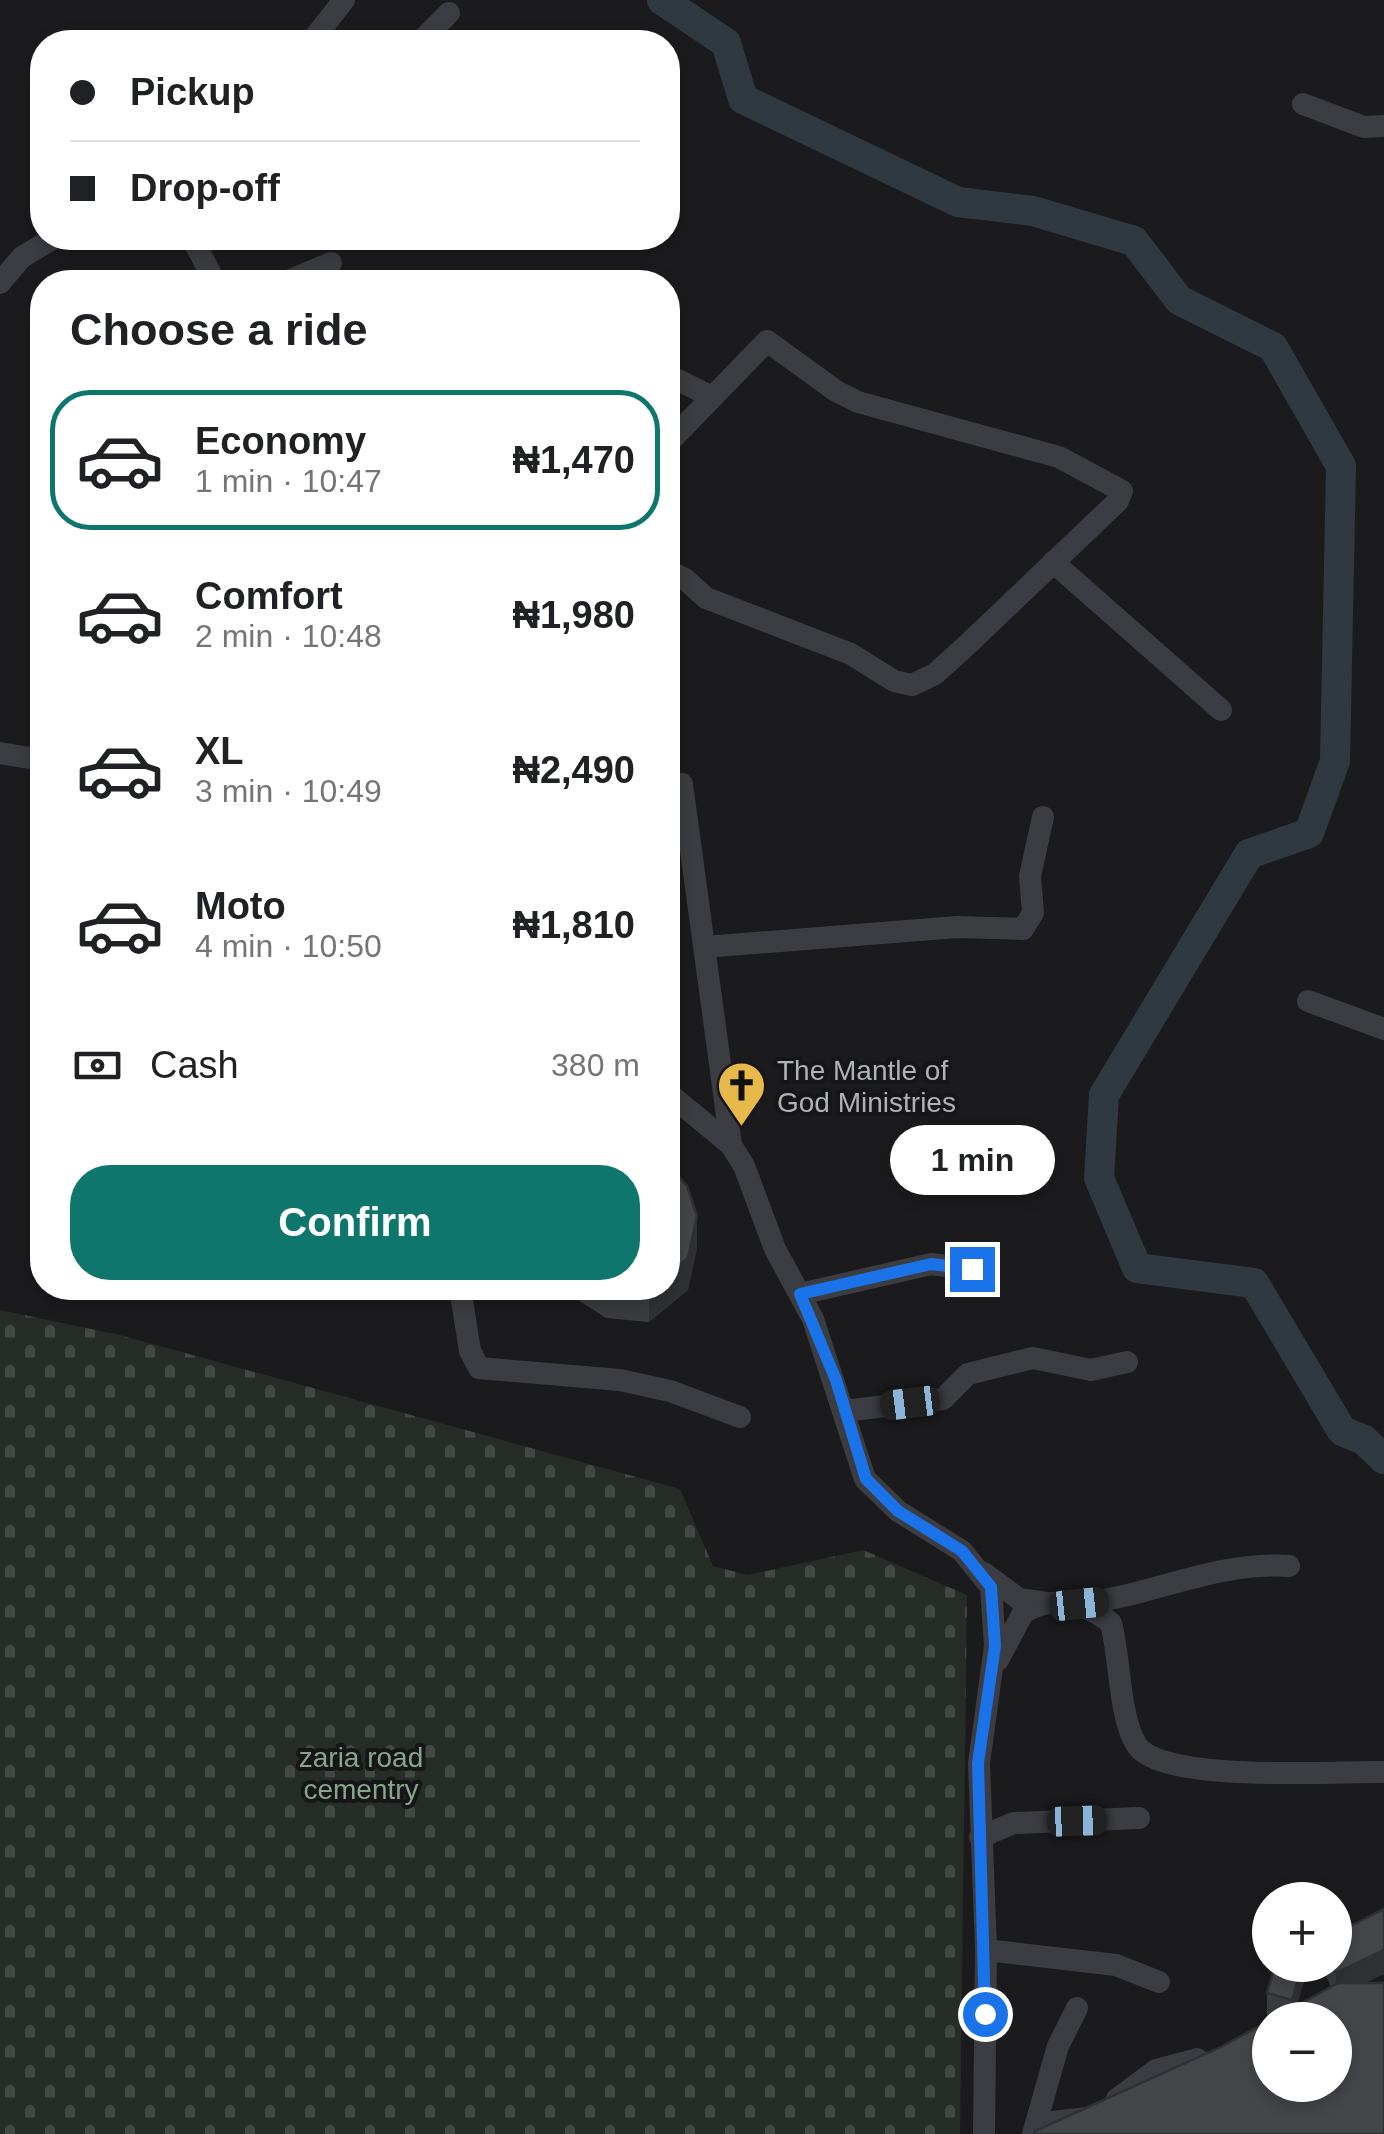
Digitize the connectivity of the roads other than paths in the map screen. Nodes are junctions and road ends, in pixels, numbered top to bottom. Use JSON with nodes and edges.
{"nodes":[{"id":1,"x":344,"y":0,"type":"edge"},
{"id":2,"x":449,"y":13,"type":"dead end"},
{"id":3,"x":320,"y":30,"type":"edge"},
{"id":4,"x":436,"y":30,"type":"edge"},
{"id":5,"x":1303,"y":104,"type":"dead end"},
{"id":6,"x":1384,"y":126,"type":"edge"},
{"id":7,"x":30,"y":250,"type":"edge"},
{"id":8,"x":331,"y":264,"type":"dead end"},
{"id":9,"x":316,"y":270,"type":"edge"},
{"id":10,"x":0,"y":283,"type":"edge"},
{"id":11,"x":680,"y":381,"type":"edge"},
{"id":12,"x":712,"y":396,"type":"junction"},
{"id":13,"x":680,"y":430,"type":"edge"},
{"id":14,"x":1053,"y":562,"type":"junction"},
{"id":15,"x":680,"y":577,"type":"edge"},
{"id":16,"x":1222,"y":710,"type":"dead end"},
{"id":17,"x":0,"y":753,"type":"edge"},
{"id":18,"x":30,"y":758,"type":"edge"},
{"id":19,"x":682,"y":784,"type":"dead end"},
{"id":20,"x":1043,"y":817,"type":"dead end"},
{"id":21,"x":705,"y":947,"type":"junction"},
{"id":22,"x":1308,"y":1001,"type":"dead end"},
{"id":23,"x":1384,"y":1029,"type":"edge"},
{"id":24,"x":680,"y":1103,"type":"edge"},
{"id":25,"x":731,"y":1146,"type":"junction"},
{"id":26,"x":972,"y":1269,"type":"dead end"},
{"id":27,"x":800,"y":1294,"type":"junction"},
{"id":28,"x":462,"y":1300,"type":"edge"},
{"id":29,"x":1126,"y":1362,"type":"dead end"},
{"id":30,"x":844,"y":1411,"type":"junction"},
{"id":31,"x":740,"y":1417,"type":"dead end"},
{"id":32,"x":976,"y":1564,"type":"junction"},
{"id":33,"x":1289,"y":1566,"type":"dead end"},
{"id":34,"x":1050,"y":1603,"type":"junction"},
{"id":35,"x":1079,"y":1604,"type":"junction"},
{"id":36,"x":991,"y":1677,"type":"junction"},
{"id":37,"x":1384,"y":1772,"type":"edge"},
{"id":38,"x":1138,"y":1818,"type":"dead end"},
{"id":39,"x":980,"y":1837,"type":"junction"},
{"id":40,"x":986,"y":1950,"type":"junction"},
{"id":41,"x":1159,"y":1982,"type":"dead end"},
{"id":42,"x":1077,"y":2008,"type":"dead end"},
{"id":43,"x":1198,"y":2059,"type":"edge"},
{"id":44,"x":1035,"y":2129,"type":"edge"},
{"id":45,"x":984,"y":2134,"type":"edge"}],
"edges":[{"from":1,"to":3,"type":"street"},
{"from":2,"to":4,"type":"street"},
{"from":5,"to":6,"type":"street"},
{"from":7,"to":10,"type":"street"},
{"from":8,"to":9,"type":"street"},
{"from":11,"to":12,"type":"street"},
{"from":12,"to":13,"type":"street"},
{"from":12,"to":14,"type":"street"},
{"from":14,"to":15,"type":"street"},
{"from":14,"to":16,"type":"street"},
{"from":17,"to":18,"type":"street"},
{"from":19,"to":21,"type":"street"},
{"from":20,"to":21,"type":"street"},
{"from":21,"to":25,"type":"street"},
{"from":22,"to":23,"type":"street"},
{"from":24,"to":25,"type":"street"},
{"from":25,"to":27,"type":"street"},
{"from":26,"to":27,"type":"street"},
{"from":27,"to":30,"type":"street"},
{"from":28,"to":31,"type":"street"},
{"from":29,"to":30,"type":"street"},
{"from":30,"to":32,"type":"street"},
{"from":32,"to":34,"type":"street"},
{"from":32,"to":36,"type":"street"},
{"from":33,"to":35,"type":"street"},
{"from":34,"to":35,"type":"street"},
{"from":34,"to":36,"type":"street"},
{"from":35,"to":37,"type":"street"},
{"from":36,"to":39,"type":"street"},
{"from":38,"to":39,"type":"street"},
{"from":39,"to":40,"type":"street"},
{"from":40,"to":41,"type":"street"},
{"from":40,"to":45,"type":"street"},
{"from":42,"to":44,"type":"street"},
{"from":43,"to":44,"type":"street"}]}
